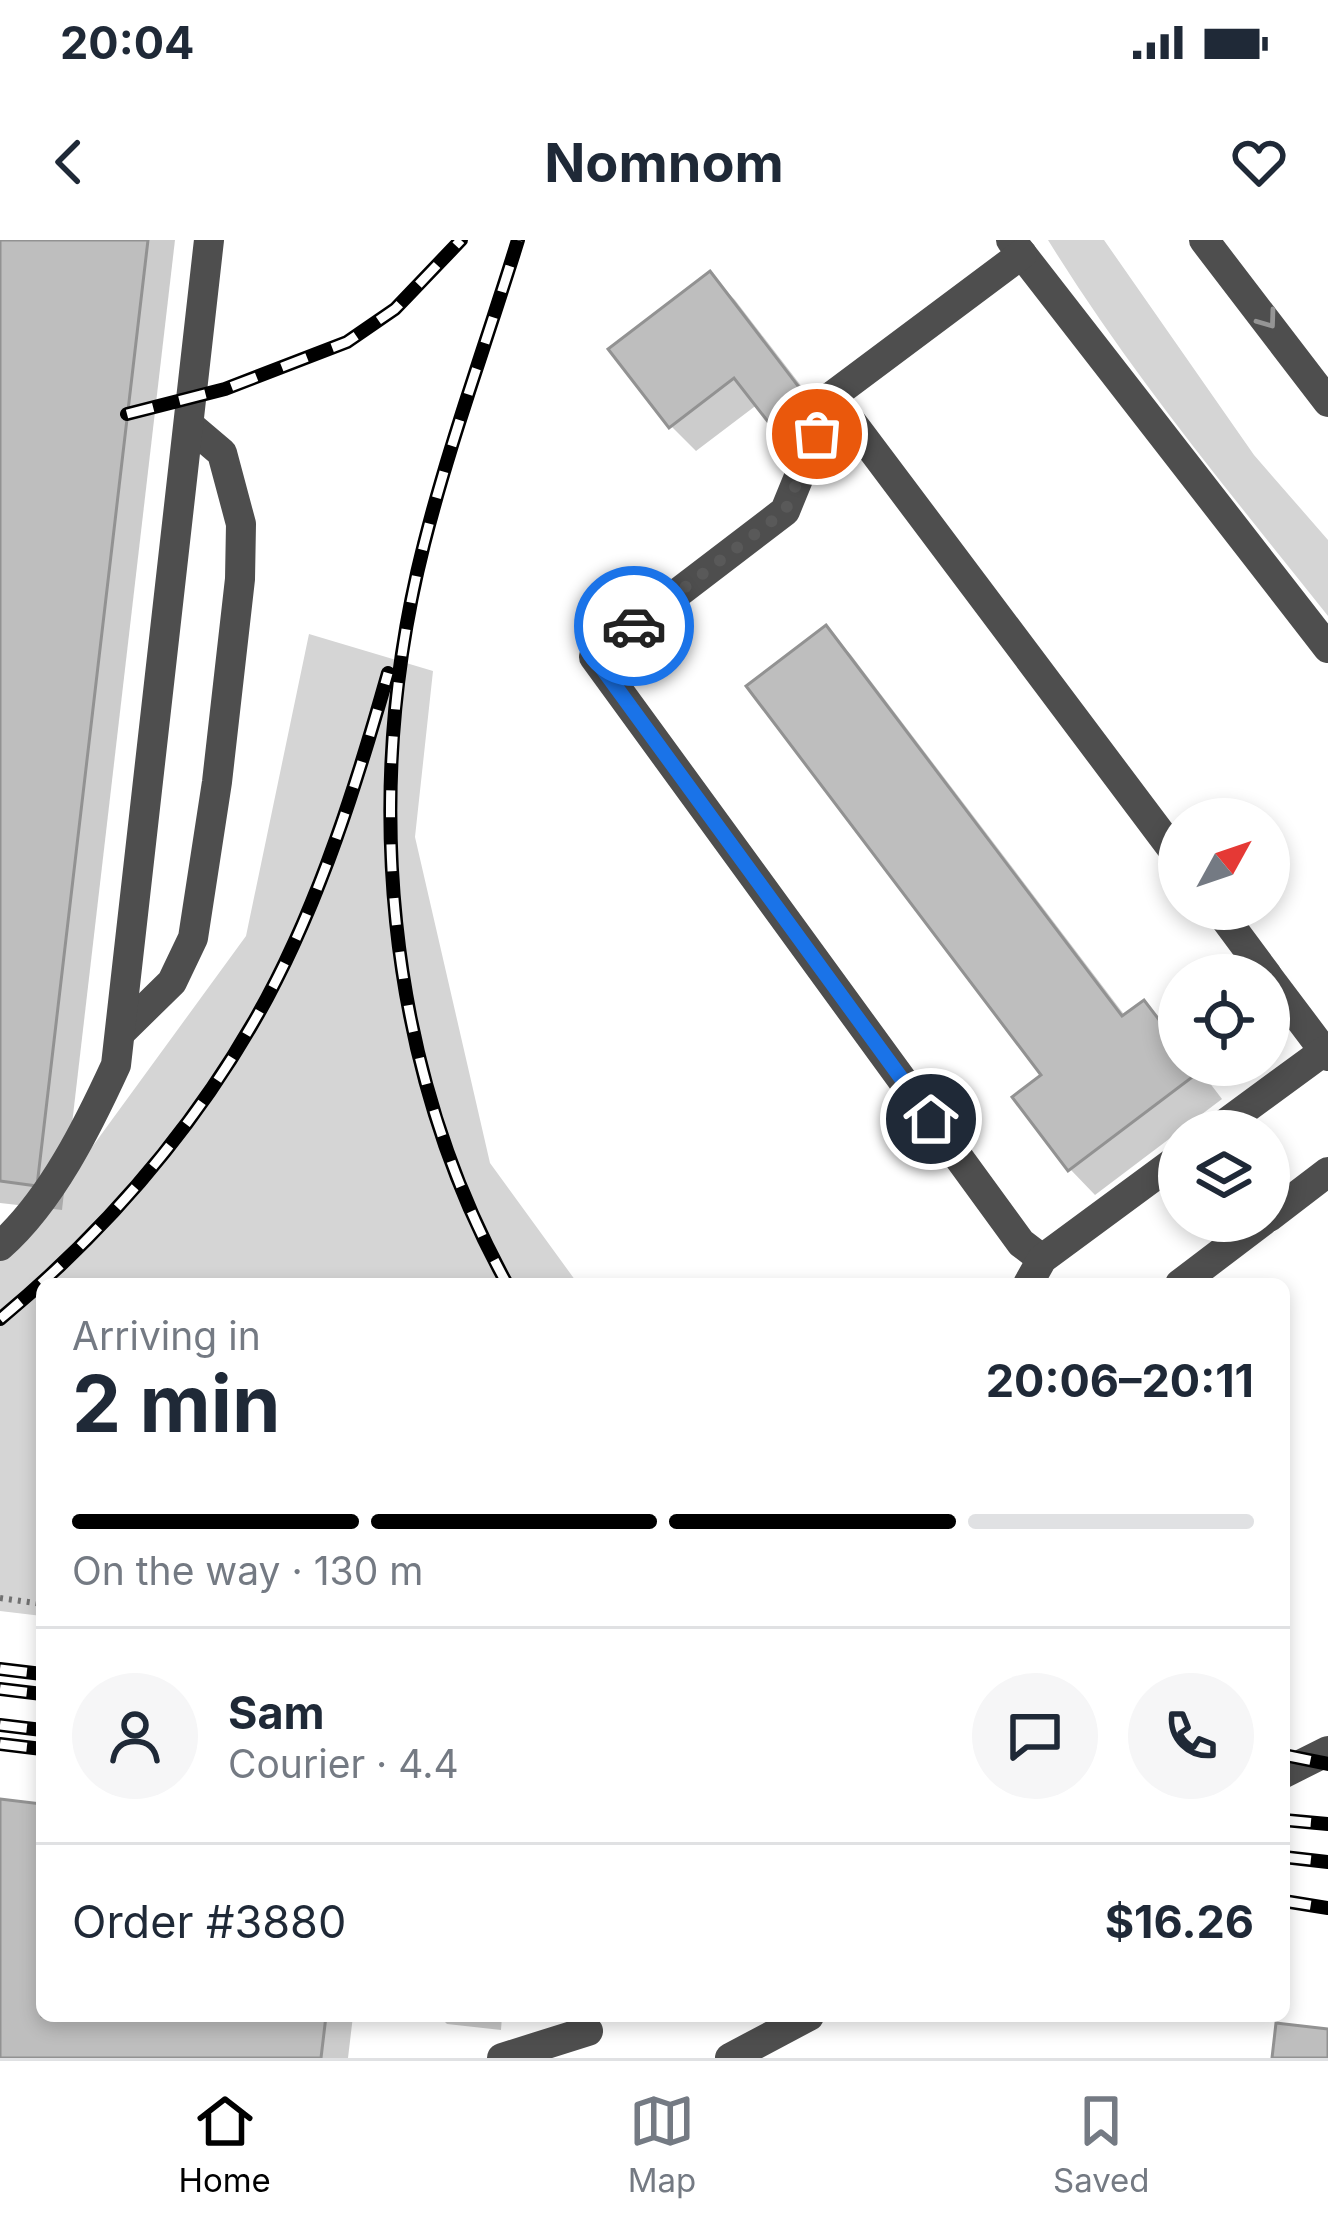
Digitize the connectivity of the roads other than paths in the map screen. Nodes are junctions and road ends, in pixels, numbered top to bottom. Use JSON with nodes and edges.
{"nodes":[{"id":1,"x":209,"y":240,"type":"edge"},
{"id":2,"x":1204,"y":240,"type":"edge"},
{"id":3,"x":1016,"y":247,"type":"edge"},
{"id":4,"x":832,"y":396,"type":"junction"},
{"id":5,"x":1328,"y":402,"type":"edge"},
{"id":6,"x":189,"y":425,"type":"junction"},
{"id":7,"x":1328,"y":648,"type":"edge"},
{"id":8,"x":1158,"y":830,"type":"edge"},
{"id":9,"x":1290,"y":1004,"type":"edge"},
{"id":10,"x":120,"y":1033,"type":"junction"},
{"id":11,"x":1327,"y":1052,"type":"edge"},
{"id":12,"x":1246,"y":1110,"type":"edge"},
{"id":13,"x":1328,"y":1172,"type":"edge"},
{"id":14,"x":1158,"y":1174,"type":"edge"},
{"id":15,"x":1290,"y":1201,"type":"edge"},
{"id":16,"x":1236,"y":1242,"type":"edge"},
{"id":17,"x":0,"y":1246,"type":"edge"},
{"id":18,"x":1035,"y":1271,"type":"edge"},
{"id":19,"x":1188,"y":1278,"type":"edge"},
{"id":20,"x":1328,"y":1751,"type":"edge"},
{"id":21,"x":1290,"y":1770,"type":"edge"},
{"id":22,"x":798,"y":2022,"type":"edge"},
{"id":23,"x":588,"y":2031,"type":"dead end"},
{"id":24,"x":502,"y":2058,"type":"edge"},
{"id":25,"x":730,"y":2058,"type":"edge"}],
"edges":[{"from":1,"to":6,"type":"street"},
{"from":2,"to":5,"type":"street","one_way":true},
{"from":3,"to":4,"type":"street"},
{"from":3,"to":7,"type":"street"},
{"from":4,"to":8,"type":"street"},
{"from":4,"to":18,"type":"street"},
{"from":6,"to":10,"type":"street"},
{"from":6,"to":10,"type":"street"},
{"from":9,"to":11,"type":"street"},
{"from":10,"to":17,"type":"street"},
{"from":11,"to":12,"type":"street"},
{"from":13,"to":15,"type":"street"},
{"from":14,"to":18,"type":"street"},
{"from":16,"to":19,"type":"street"},
{"from":20,"to":21,"type":"street"},
{"from":22,"to":25,"type":"street"},
{"from":23,"to":24,"type":"street"}]}
